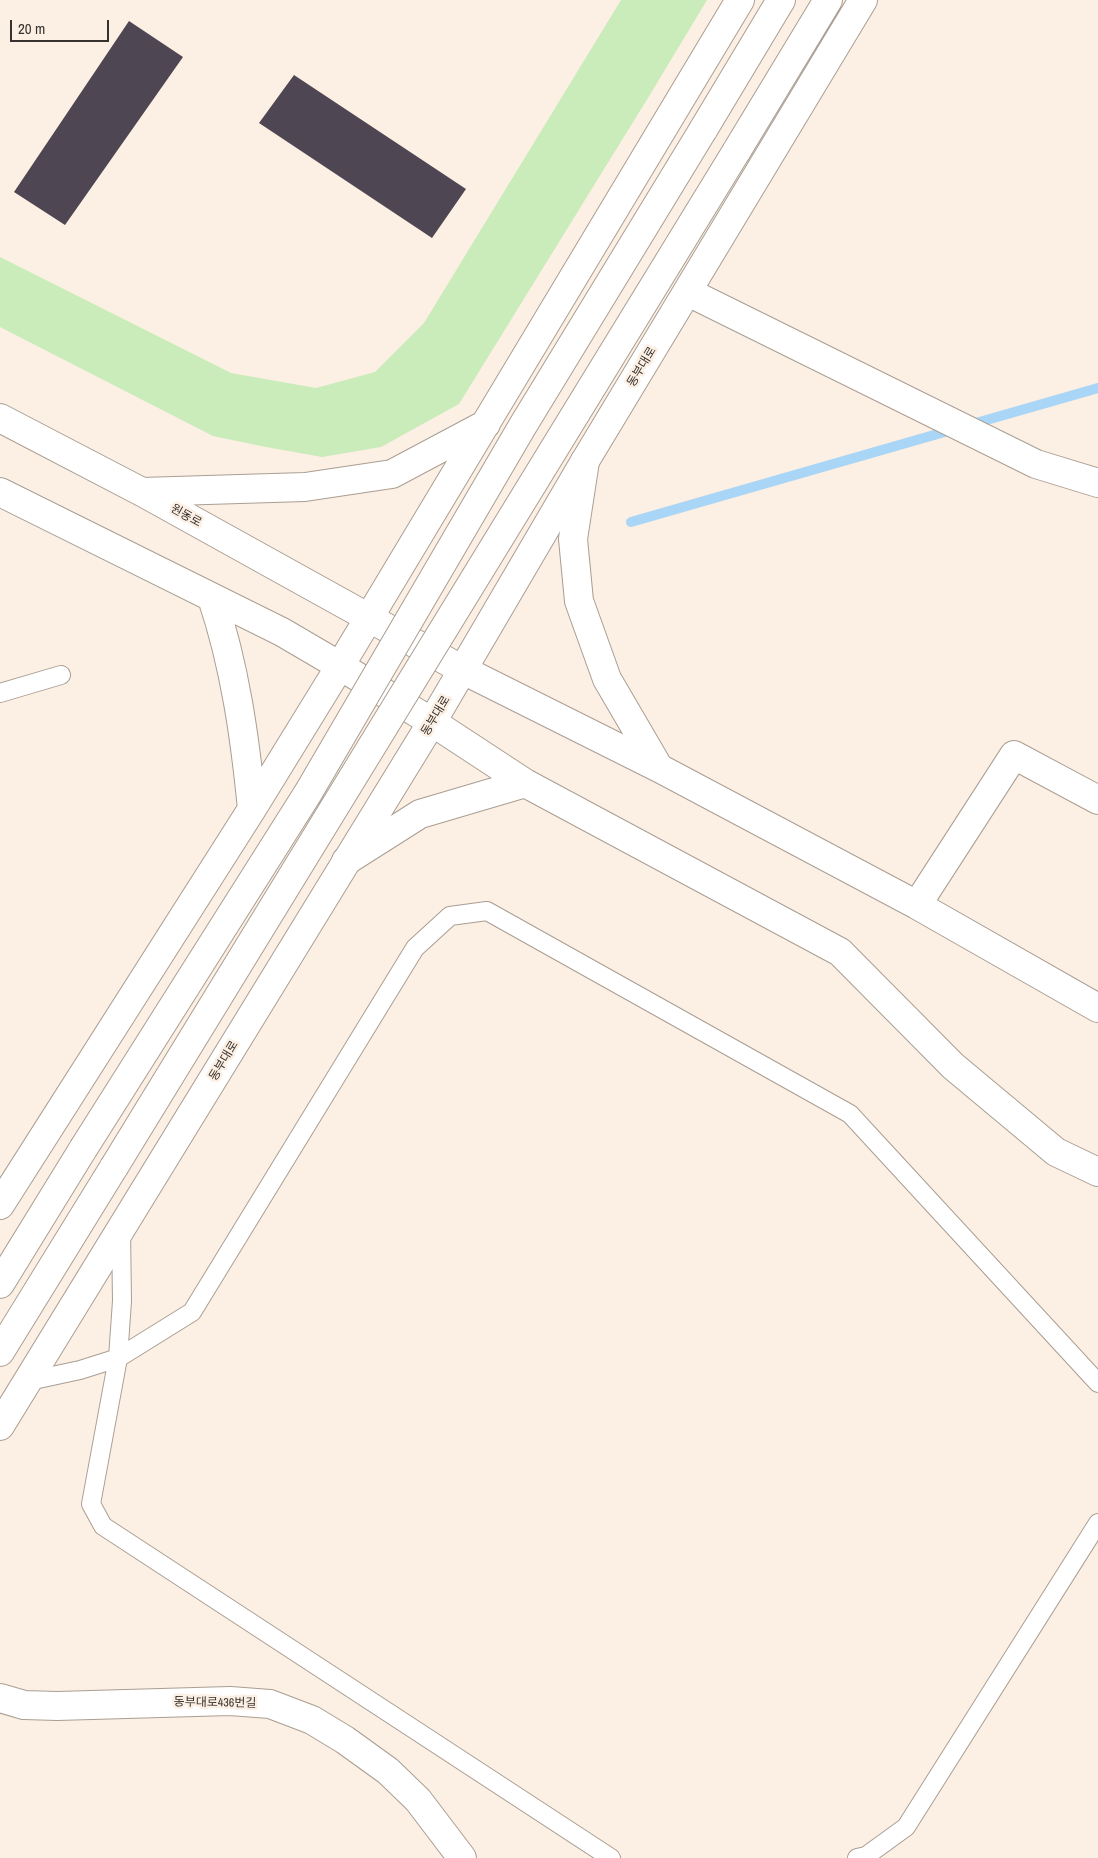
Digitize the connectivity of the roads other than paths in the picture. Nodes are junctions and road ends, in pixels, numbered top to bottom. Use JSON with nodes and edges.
{"nodes":[{"id":1,"x":740,"y":0,"type":"edge"},
{"id":2,"x":781,"y":0,"type":"edge"},
{"id":3,"x":828,"y":0,"type":"edge"},
{"id":4,"x":863,"y":0,"type":"edge"},
{"id":5,"x":688,"y":292,"type":"junction"},
{"id":6,"x":0,"y":418,"type":"edge"},
{"id":7,"x":487,"y":423,"type":"junction"},
{"id":8,"x":585,"y":461,"type":"junction"},
{"id":9,"x":1098,"y":483,"type":"edge"},
{"id":10,"x":0,"y":492,"type":"edge"},
{"id":11,"x":142,"y":492,"type":"junction"},
{"id":12,"x":212,"y":598,"type":"junction"},
{"id":13,"x":370,"y":617,"type":"junction"},
{"id":14,"x":340,"y":666,"type":"junction"},
{"id":15,"x":463,"y":670,"type":"junction"},
{"id":16,"x":61,"y":675,"type":"dead end"},
{"id":17,"x":0,"y":693,"type":"edge"},
{"id":18,"x":432,"y":722,"type":"junction"},
{"id":19,"x":659,"y":768,"type":"junction"},
{"id":20,"x":525,"y":783,"type":"junction"},
{"id":21,"x":1098,"y":800,"type":"edge"},
{"id":22,"x":252,"y":809,"type":"junction"},
{"id":23,"x":346,"y":861,"type":"junction"},
{"id":24,"x":917,"y":905,"type":"junction"},
{"id":25,"x":1098,"y":1008,"type":"edge"},
{"id":26,"x":1098,"y":1172,"type":"edge"},
{"id":27,"x":2,"y":1199,"type":"edge"},
{"id":28,"x":121,"y":1229,"type":"junction"},
{"id":29,"x":0,"y":1284,"type":"edge"},
{"id":30,"x":0,"y":1352,"type":"edge"},
{"id":31,"x":118,"y":1358,"type":"junction"},
{"id":32,"x":29,"y":1381,"type":"junction"},
{"id":33,"x":1098,"y":1383,"type":"edge"},
{"id":34,"x":0,"y":1426,"type":"edge"},
{"id":35,"x":1098,"y":1523,"type":"edge"},
{"id":36,"x":0,"y":1698,"type":"edge"},
{"id":37,"x":462,"y":1858,"type":"edge"},
{"id":38,"x":611,"y":1858,"type":"edge"},
{"id":39,"x":857,"y":1858,"type":"edge"}],
"edges":[{"from":1,"to":7,"type":"main road"},
{"from":2,"to":29,"type":"main road","bridge":true},
{"from":3,"to":30,"type":"main road","bridge":true},
{"from":4,"to":5,"type":"main road","name":"동부대로"},
{"from":5,"to":8,"type":"main road","name":"동부대로"},
{"from":5,"to":9,"type":"main road"},
{"from":6,"to":11,"type":"main road","name":"원동로"},
{"from":7,"to":11,"type":"main road"},
{"from":7,"to":13,"type":"main road"},
{"from":8,"to":15,"type":"main road","name":"동부대로"},
{"from":8,"to":19,"type":"main road"},
{"from":10,"to":12,"type":"main road"},
{"from":11,"to":13,"type":"main road","name":"원동로"},
{"from":12,"to":14,"type":"main road"},
{"from":12,"to":22,"type":"main road"},
{"from":13,"to":14,"type":"main road"},
{"from":13,"to":15,"type":"main road","name":"원동로"},
{"from":14,"to":18,"type":"main road"},
{"from":14,"to":22,"type":"main road"},
{"from":15,"to":18,"type":"main road","name":"동부대로"},
{"from":15,"to":19,"type":"main road","name":"원동로"},
{"from":16,"to":17,"type":"lane"},
{"from":18,"to":20,"type":"main road"},
{"from":18,"to":23,"type":"main road","name":"동부대로"},
{"from":19,"to":24,"type":"main road","name":"원동로"},
{"from":20,"to":23,"type":"main road"},
{"from":20,"to":26,"type":"main road"},
{"from":21,"to":24,"type":"main road"},
{"from":22,"to":27,"type":"main road"},
{"from":23,"to":28,"type":"main road","name":"동부대로"},
{"from":24,"to":25,"type":"main road","name":"원동로"},
{"from":28,"to":31,"type":"lane"},
{"from":28,"to":32,"type":"main road","name":"동부대로"},
{"from":31,"to":32,"type":"lane"},
{"from":31,"to":33,"type":"lane"},
{"from":31,"to":38,"type":"lane"},
{"from":32,"to":34,"type":"main road","name":"동부대로"},
{"from":35,"to":39,"type":"lane"},
{"from":36,"to":37,"type":"main road","name":"동부대로436번길"}]}
